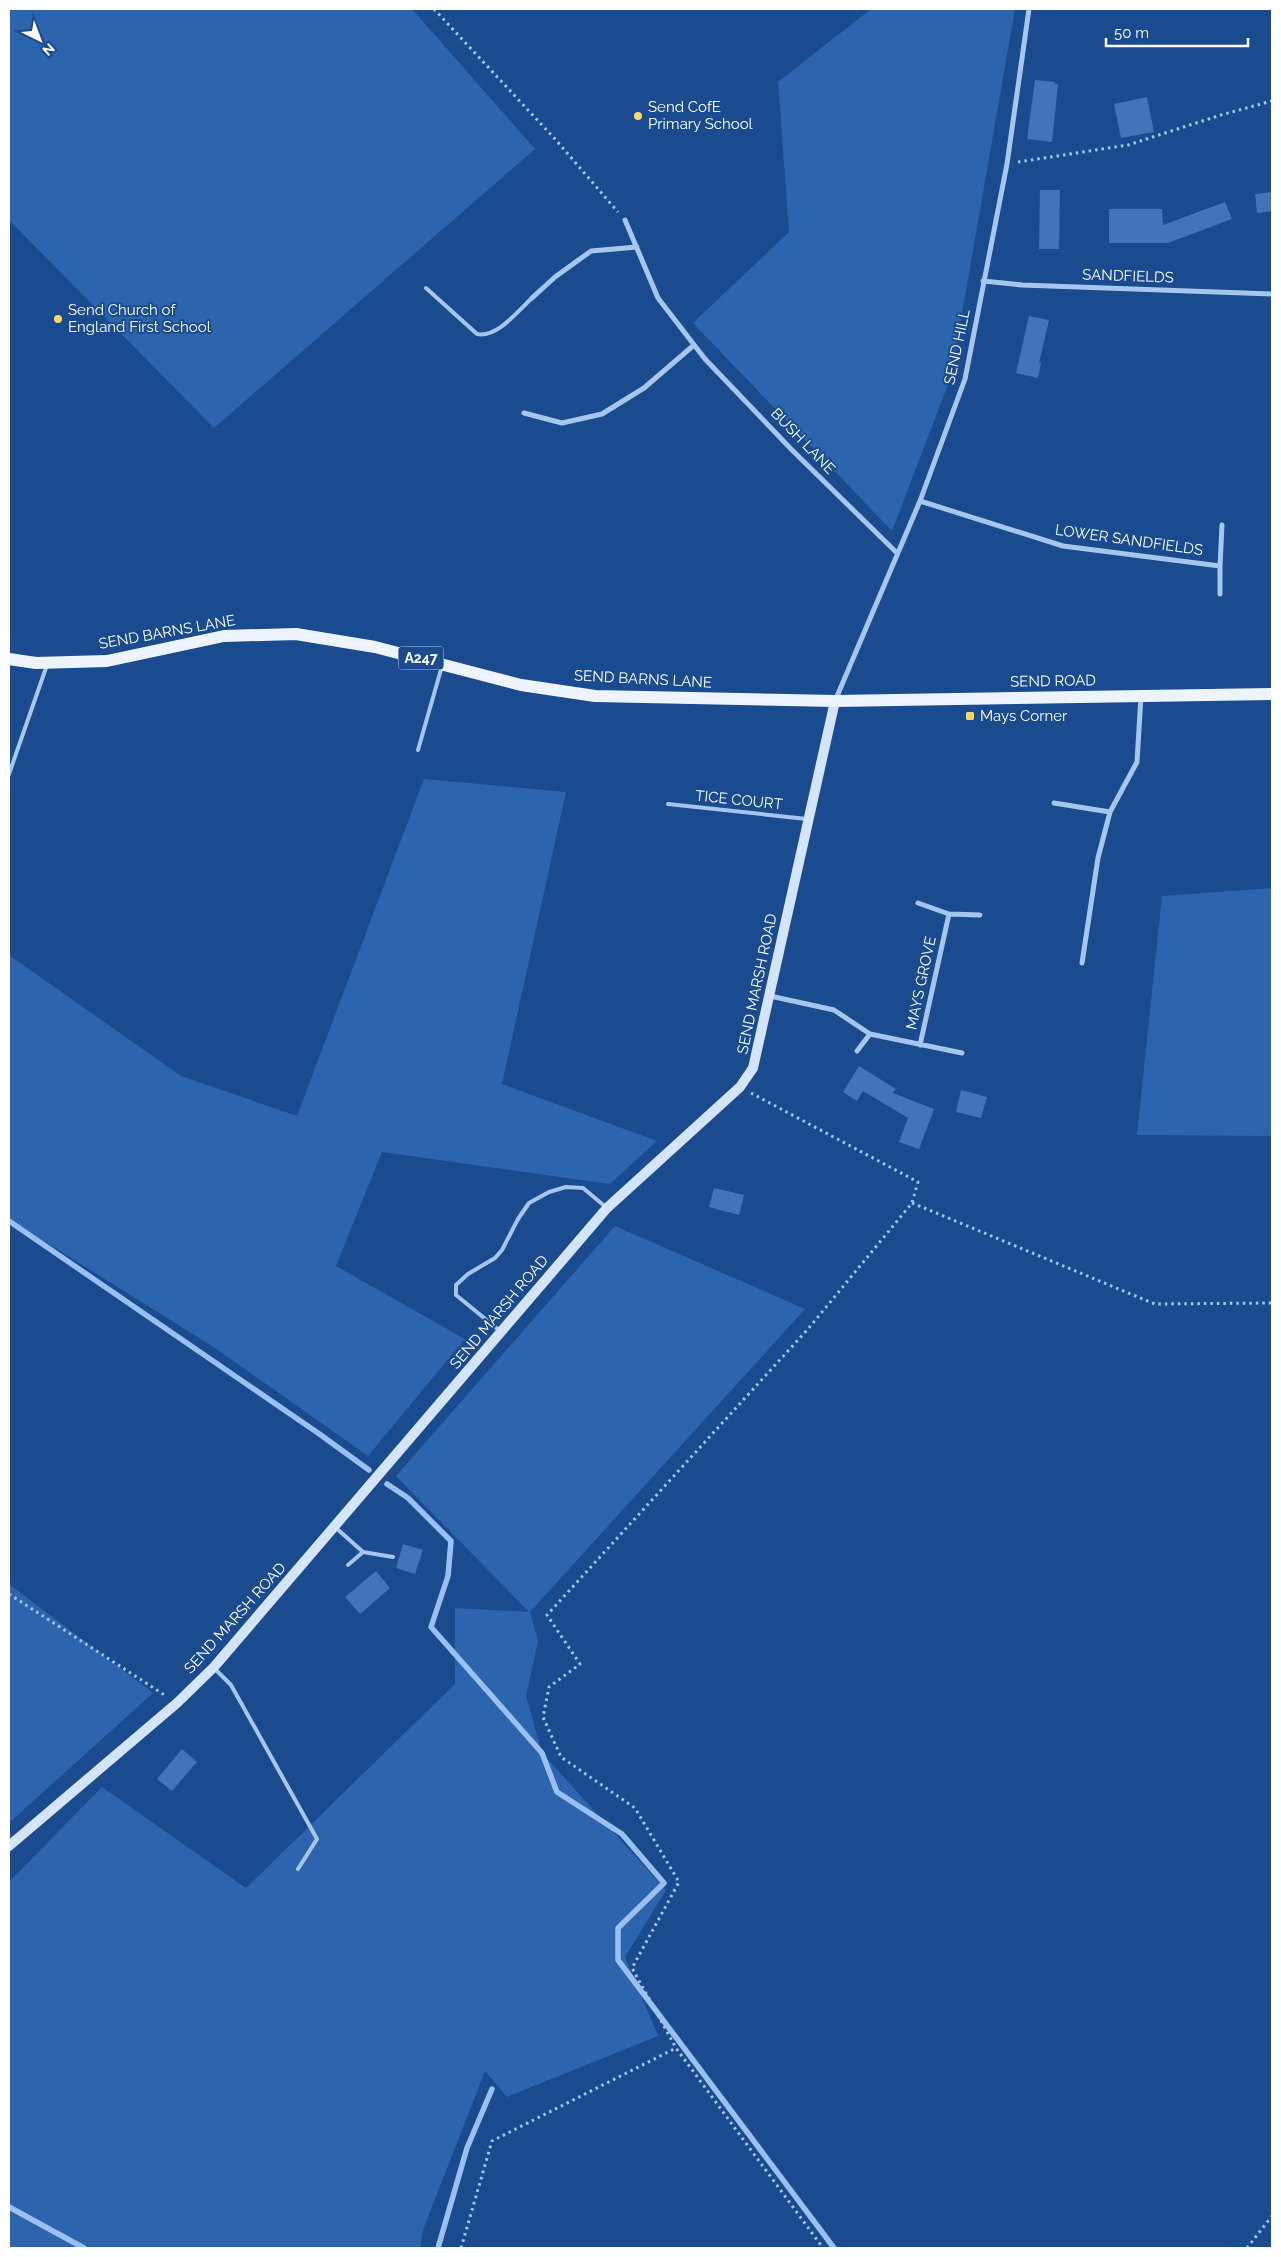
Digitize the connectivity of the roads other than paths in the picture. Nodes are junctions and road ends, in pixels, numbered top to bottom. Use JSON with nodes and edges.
{"nodes":[{"id":1,"x":1028,"y":9,"type":"edge"},
{"id":2,"x":625,"y":220,"type":"road end"},
{"id":3,"x":637,"y":247,"type":"junction"},
{"id":4,"x":984,"y":281,"type":"junction"},
{"id":5,"x":426,"y":288,"type":"dead end"},
{"id":6,"x":1272,"y":294,"type":"edge"},
{"id":7,"x":532,"y":298,"type":"joint"},
{"id":8,"x":694,"y":345,"type":"junction"},
{"id":9,"x":524,"y":413,"type":"dead end"},
{"id":10,"x":920,"y":501,"type":"junction"},
{"id":11,"x":1222,"y":525,"type":"dead end"},
{"id":12,"x":897,"y":553,"type":"junction"},
{"id":13,"x":1220,"y":566,"type":"junction"},
{"id":14,"x":1220,"y":594,"type":"dead end"},
{"id":15,"x":9,"y":659,"type":"edge"},
{"id":16,"x":48,"y":663,"type":"junction"},
{"id":17,"x":442,"y":663,"type":"junction"},
{"id":18,"x":1272,"y":694,"type":"edge"},
{"id":19,"x":1141,"y":696,"type":"junction"},
{"id":20,"x":835,"y":701,"type":"junction"},
{"id":21,"x":418,"y":750,"type":"dead end"},
{"id":22,"x":9,"y":774,"type":"edge"},
{"id":23,"x":1054,"y":803,"type":"dead end"},
{"id":24,"x":668,"y":804,"type":"dead end"},
{"id":25,"x":1110,"y":812,"type":"junction"},
{"id":26,"x":808,"y":819,"type":"junction"},
{"id":27,"x":918,"y":903,"type":"dead end"},
{"id":28,"x":949,"y":914,"type":"junction"},
{"id":29,"x":980,"y":916,"type":"dead end"},
{"id":30,"x":1082,"y":963,"type":"dead end"},
{"id":31,"x":770,"y":996,"type":"junction"},
{"id":32,"x":870,"y":1034,"type":"junction"},
{"id":33,"x":920,"y":1045,"type":"junction"},
{"id":34,"x":857,"y":1051,"type":"dead end"},
{"id":35,"x":962,"y":1053,"type":"dead end"},
{"id":36,"x":607,"y":1208,"type":"junction"},
{"id":37,"x":500,"y":1331,"type":"junction"},
{"id":38,"x":335,"y":1527,"type":"junction"},
{"id":39,"x":363,"y":1552,"type":"junction"},
{"id":40,"x":393,"y":1557,"type":"dead end"},
{"id":41,"x":348,"y":1565,"type":"dead end"},
{"id":42,"x":214,"y":1668,"type":"junction"},
{"id":43,"x":9,"y":1846,"type":"edge"},
{"id":44,"x":298,"y":1869,"type":"dead end"}],
"edges":[{"from":1,"to":4,"type":"street","name":"SEND HILL"},
{"from":2,"to":3,"type":"street","name":"BUSH LANE"},
{"from":3,"to":7,"type":"street"},
{"from":3,"to":8,"type":"street","name":"BUSH LANE"},
{"from":4,"to":6,"type":"street","name":"SANDFIELDS"},
{"from":4,"to":10,"type":"street","name":"SEND HILL"},
{"from":5,"to":7,"type":"lane"},
{"from":8,"to":9,"type":"street"},
{"from":8,"to":12,"type":"street","name":"BUSH LANE"},
{"from":10,"to":12,"type":"street","name":"SEND HILL"},
{"from":10,"to":13,"type":"street","name":"LOWER SANDFIELDS"},
{"from":11,"to":13,"type":"street","name":"LOWER SANDFIELDS"},
{"from":12,"to":20,"type":"street","name":"SEND HILL"},
{"from":13,"to":14,"type":"street","name":"LOWER SANDFIELDS"},
{"from":15,"to":16,"type":"main road","name":"SEND BARNS LANE","number":"A247"},
{"from":16,"to":17,"type":"main road","name":"SEND BARNS LANE","number":"A247"},
{"from":16,"to":22,"type":"lane"},
{"from":17,"to":20,"type":"main road","name":"SEND BARNS LANE","number":"A247"},
{"from":17,"to":21,"type":"lane"},
{"from":18,"to":19,"type":"main road","name":"SEND ROAD","number":"A247"},
{"from":19,"to":20,"type":"main road","name":"SEND ROAD","number":"A247"},
{"from":19,"to":25,"type":"street"},
{"from":20,"to":26,"type":"main road","name":"SEND MARSH ROAD"},
{"from":23,"to":25,"type":"street"},
{"from":24,"to":26,"type":"lane","name":"TICE COURT"},
{"from":25,"to":30,"type":"street"},
{"from":26,"to":31,"type":"main road","name":"SEND MARSH ROAD"},
{"from":27,"to":28,"type":"street"},
{"from":28,"to":29,"type":"street"},
{"from":28,"to":33,"type":"street","name":"MAYS GROVE"},
{"from":31,"to":32,"type":"street"},
{"from":31,"to":36,"type":"main road","name":"SEND MARSH ROAD"},
{"from":32,"to":33,"type":"street"},
{"from":32,"to":34,"type":"street"},
{"from":33,"to":35,"type":"street","name":"MAYS GROVE"},
{"from":36,"to":37,"type":"main road","name":"SEND MARSH ROAD"},
{"from":36,"to":37,"type":"lane"},
{"from":37,"to":38,"type":"main road","name":"SEND MARSH ROAD"},
{"from":38,"to":39,"type":"lane"},
{"from":38,"to":42,"type":"main road","name":"SEND MARSH ROAD"},
{"from":39,"to":40,"type":"lane"},
{"from":39,"to":41,"type":"lane"},
{"from":42,"to":43,"type":"main road","name":"SEND MARSH ROAD"},
{"from":42,"to":44,"type":"lane"}]}
